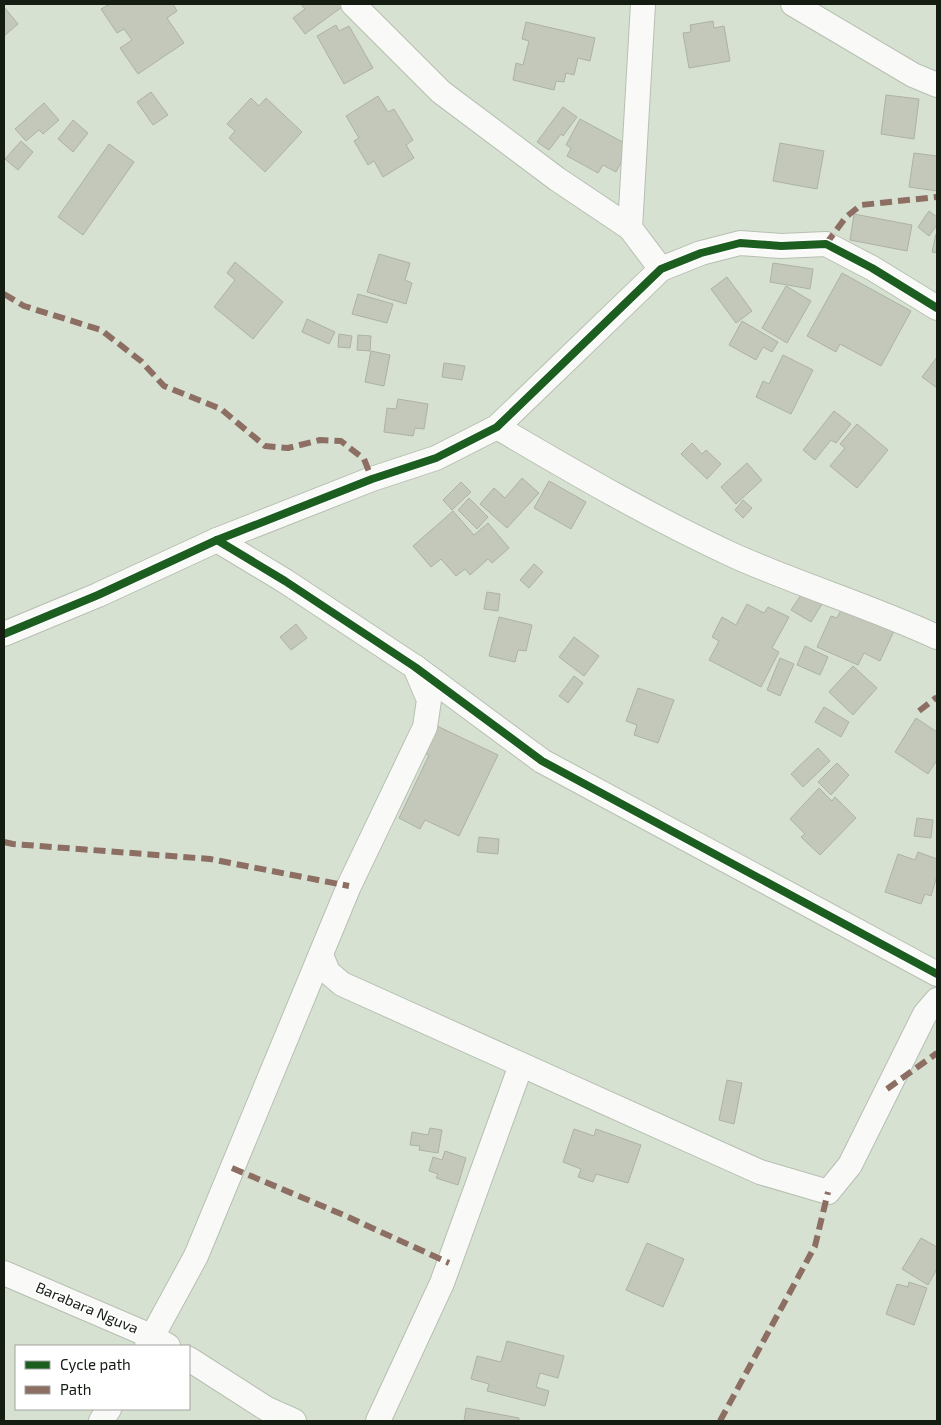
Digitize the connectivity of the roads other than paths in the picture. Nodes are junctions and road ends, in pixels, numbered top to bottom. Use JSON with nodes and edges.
{"nodes":[{"id":1,"x":353,"y":4,"type":"edge"},
{"id":2,"x":643,"y":4,"type":"edge"},
{"id":3,"x":793,"y":4,"type":"edge"},
{"id":4,"x":937,"y":85,"type":"edge"},
{"id":5,"x":630,"y":228,"type":"junction"},
{"id":6,"x":661,"y":270,"type":"junction"},
{"id":7,"x":937,"y":308,"type":"edge"},
{"id":8,"x":497,"y":427,"type":"junction"},
{"id":9,"x":217,"y":540,"type":"junction"},
{"id":10,"x":4,"y":634,"type":"edge"},
{"id":11,"x":937,"y":637,"type":"edge"},
{"id":12,"x":415,"y":667,"type":"junction"},
{"id":13,"x":321,"y":955,"type":"junction"},
{"id":14,"x":937,"y":974,"type":"edge"},
{"id":15,"x":342,"y":984,"type":"junction"},
{"id":16,"x":306,"y":988,"type":"junction"},
{"id":17,"x":937,"y":1000,"type":"edge"},
{"id":18,"x":521,"y":1065,"type":"junction"},
{"id":19,"x":4,"y":1273,"type":"edge"},
{"id":20,"x":156,"y":1343,"type":"edge"},
{"id":21,"x":190,"y":1360,"type":"edge"},
{"id":22,"x":108,"y":1410,"type":"edge"},
{"id":23,"x":264,"y":1415,"type":"edge"},
{"id":24,"x":101,"y":1421,"type":"edge"},
{"id":25,"x":294,"y":1421,"type":"edge"},
{"id":26,"x":378,"y":1421,"type":"edge"}],
"edges":[{"from":1,"to":5,"type":"street"},
{"from":2,"to":5,"type":"street"},
{"from":3,"to":4,"type":"street"},
{"from":5,"to":6,"type":"street"},
{"from":6,"to":7,"type":"street"},
{"from":6,"to":8,"type":"street"},
{"from":8,"to":9,"type":"street"},
{"from":8,"to":11,"type":"street"},
{"from":9,"to":10,"type":"street"},
{"from":9,"to":12,"type":"street"},
{"from":12,"to":13,"type":"street"},
{"from":12,"to":14,"type":"street"},
{"from":13,"to":15,"type":"street"},
{"from":13,"to":16,"type":"street"},
{"from":15,"to":16,"type":"street"},
{"from":15,"to":18,"type":"street"},
{"from":16,"to":20,"type":"street"},
{"from":17,"to":18,"type":"street"},
{"from":18,"to":26,"type":"street"},
{"from":19,"to":20,"type":"street","name":"Barabara Nguva"},
{"from":21,"to":23,"type":"street"},
{"from":22,"to":24,"type":"street"},
{"from":23,"to":25,"type":"street"}]}
